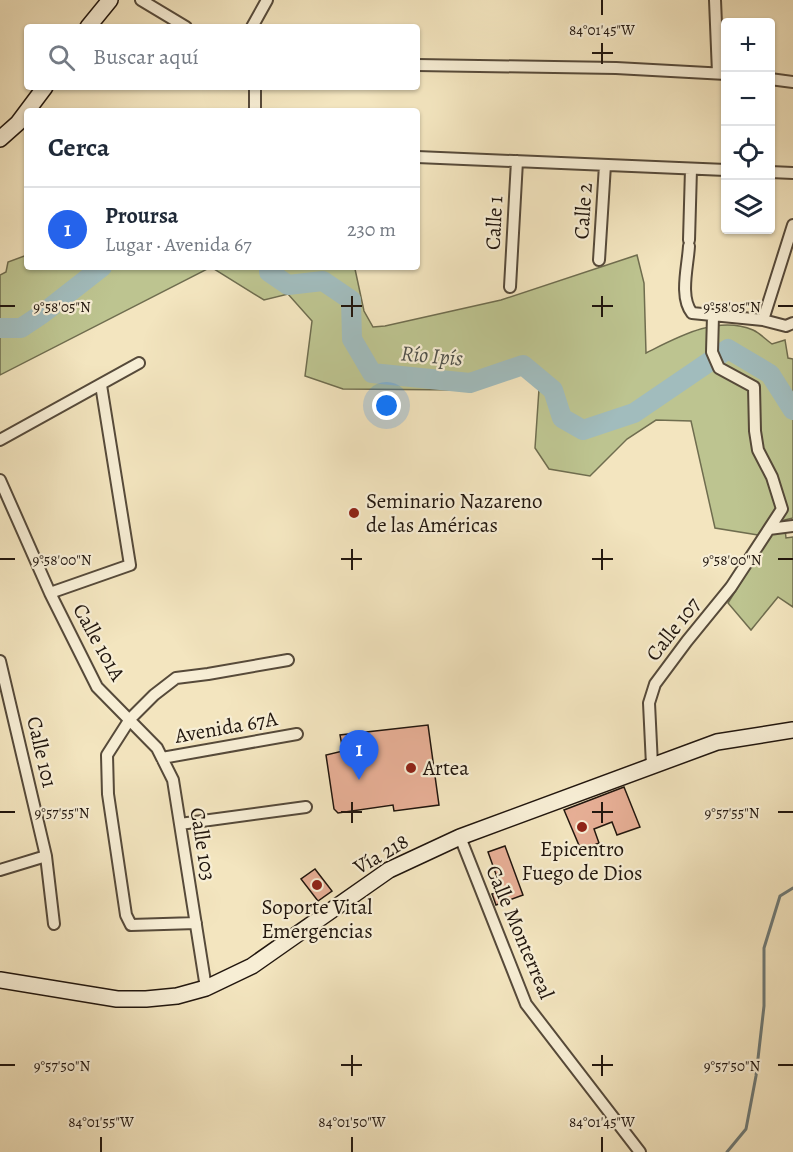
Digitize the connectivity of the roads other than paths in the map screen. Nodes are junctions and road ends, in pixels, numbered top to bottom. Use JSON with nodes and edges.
{"nodes":[{"id":1,"x":109,"y":0,"type":"edge"},
{"id":2,"x":141,"y":0,"type":"edge"},
{"id":3,"x":267,"y":0,"type":"edge"},
{"id":4,"x":715,"y":0,"type":"edge"},
{"id":5,"x":90,"y":24,"type":"edge"},
{"id":6,"x":181,"y":24,"type":"edge"},
{"id":7,"x":254,"y":24,"type":"edge"},
{"id":8,"x":420,"y":65,"type":"edge"},
{"id":9,"x":722,"y":72,"type":"edge"},
{"id":10,"x":721,"y":73,"type":"edge"},
{"id":11,"x":775,"y":80,"type":"edge"},
{"id":12,"x":793,"y":82,"type":"edge"},
{"id":13,"x":43,"y":90,"type":"edge"},
{"id":14,"x":255,"y":90,"type":"edge"},
{"id":15,"x":29,"y":108,"type":"edge"},
{"id":16,"x":255,"y":108,"type":"edge"},
{"id":17,"x":24,"y":115,"type":"edge"},
{"id":18,"x":0,"y":139,"type":"edge"},
{"id":19,"x":420,"y":157,"type":"edge"},
{"id":20,"x":517,"y":161,"type":"junction"},
{"id":21,"x":605,"y":165,"type":"junction"},
{"id":22,"x":691,"y":169,"type":"junction"},
{"id":23,"x":721,"y":170,"type":"edge"},
{"id":24,"x":775,"y":172,"type":"edge"},
{"id":25,"x":793,"y":173,"type":"edge"},
{"id":26,"x":793,"y":225,"type":"edge"},
{"id":27,"x":600,"y":260,"type":"dead end"},
{"id":28,"x":510,"y":287,"type":"dead end"},
{"id":29,"x":713,"y":316,"type":"junction"},
{"id":30,"x":763,"y":320,"type":"junction"},
{"id":31,"x":793,"y":323,"type":"edge"},
{"id":32,"x":139,"y":363,"type":"dead end"},
{"id":33,"x":102,"y":385,"type":"junction"},
{"id":34,"x":0,"y":440,"type":"edge"},
{"id":35,"x":0,"y":480,"type":"edge"},
{"id":36,"x":793,"y":526,"type":"edge"},
{"id":37,"x":769,"y":529,"type":"junction"},
{"id":38,"x":50,"y":593,"type":"junction"},
{"id":39,"x":288,"y":660,"type":"dead end"},
{"id":40,"x":0,"y":661,"type":"edge"},
{"id":41,"x":130,"y":719,"type":"junction"},
{"id":42,"x":793,"y":730,"type":"edge"},
{"id":43,"x":297,"y":734,"type":"dead end"},
{"id":44,"x":162,"y":758,"type":"junction"},
{"id":45,"x":652,"y":765,"type":"junction"},
{"id":46,"x":306,"y":807,"type":"dead end"},
{"id":47,"x":180,"y":824,"type":"junction"},
{"id":48,"x":460,"y":837,"type":"junction"},
{"id":49,"x":46,"y":856,"type":"junction"},
{"id":50,"x":0,"y":870,"type":"edge"},
{"id":51,"x":196,"y":923,"type":"junction"},
{"id":52,"x":54,"y":924,"type":"dead end"},
{"id":53,"x":0,"y":980,"type":"edge"},
{"id":54,"x":206,"y":988,"type":"junction"},
{"id":55,"x":640,"y":1152,"type":"edge"}],
"edges":[{"from":1,"to":5,"type":"main road"},
{"from":2,"to":6,"type":"street"},
{"from":3,"to":7,"type":"street"},
{"from":4,"to":9,"type":"street"},
{"from":8,"to":10,"type":"street"},
{"from":11,"to":12,"type":"street"},
{"from":13,"to":15,"type":"main road"},
{"from":14,"to":16,"type":"street"},
{"from":17,"to":18,"type":"main road"},
{"from":19,"to":20,"type":"street"},
{"from":20,"to":21,"type":"street"},
{"from":20,"to":28,"type":"street","name":"Calle 1"},
{"from":21,"to":22,"type":"street"},
{"from":21,"to":27,"type":"street","name":"Calle 2"},
{"from":22,"to":23,"type":"street"},
{"from":22,"to":29,"type":"street"},
{"from":24,"to":25,"type":"street"},
{"from":26,"to":30,"type":"street"},
{"from":29,"to":30,"type":"street"},
{"from":29,"to":37,"type":"street","name":"Calle 107"},
{"from":30,"to":31,"type":"street"},
{"from":32,"to":33,"type":"street"},
{"from":33,"to":34,"type":"street"},
{"from":33,"to":38,"type":"street"},
{"from":35,"to":38,"type":"street","name":"Calle 101A"},
{"from":36,"to":37,"type":"street"},
{"from":37,"to":45,"type":"street","name":"Calle 107"},
{"from":38,"to":41,"type":"street","name":"Calle 101A"},
{"from":39,"to":41,"type":"street"},
{"from":40,"to":49,"type":"street","name":"Calle 101"},
{"from":41,"to":44,"type":"street","name":"Calle 103"},
{"from":41,"to":51,"type":"street"},
{"from":42,"to":45,"type":"main road","name":"Vía 218"},
{"from":43,"to":44,"type":"street","name":"Avenida 67A"},
{"from":44,"to":47,"type":"street","name":"Calle 103"},
{"from":45,"to":48,"type":"main road","name":"Vía 218"},
{"from":46,"to":47,"type":"street"},
{"from":47,"to":51,"type":"street","name":"Calle 103"},
{"from":48,"to":54,"type":"main road","name":"Vía 218"},
{"from":48,"to":55,"type":"street","name":"Calle Monterreal"},
{"from":49,"to":50,"type":"street"},
{"from":49,"to":52,"type":"street","name":"Calle 101"},
{"from":51,"to":54,"type":"street","name":"Calle 103"},
{"from":53,"to":54,"type":"main road","name":"Vía 218"}]}
